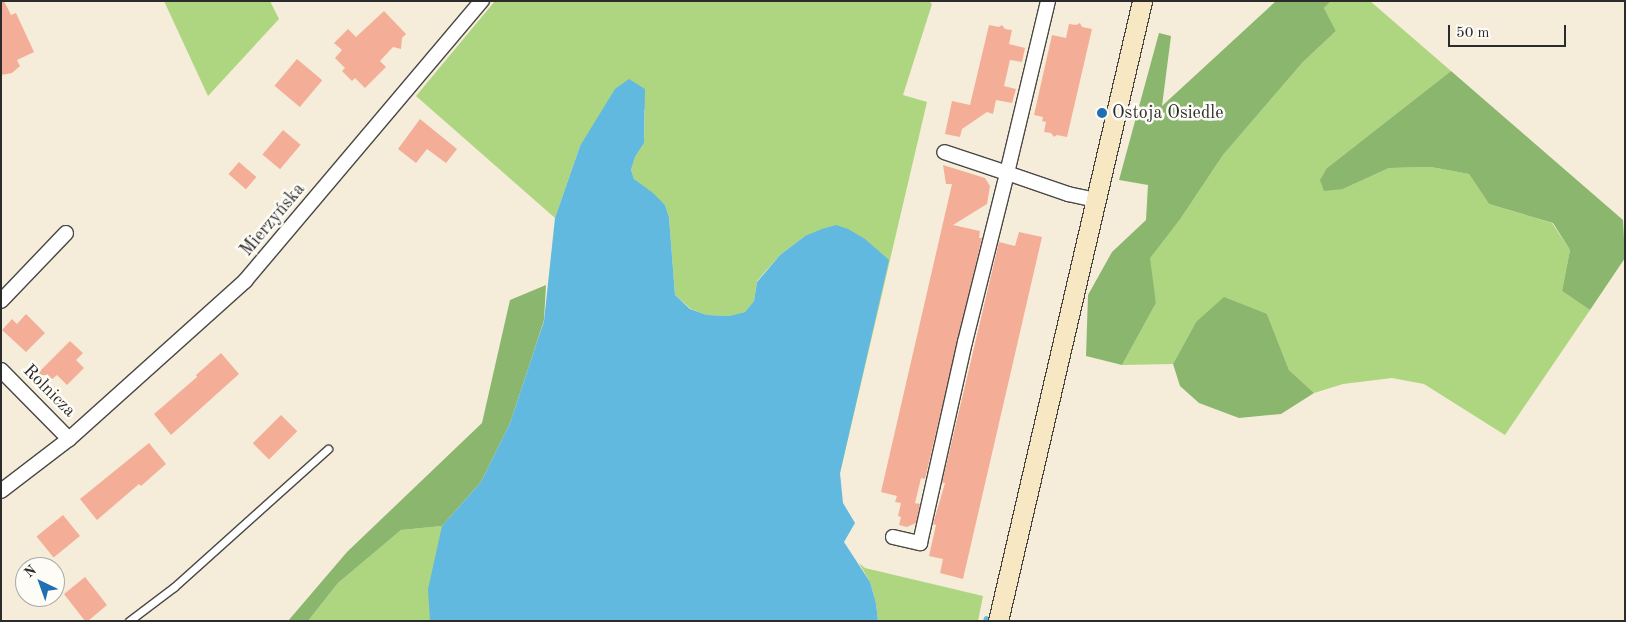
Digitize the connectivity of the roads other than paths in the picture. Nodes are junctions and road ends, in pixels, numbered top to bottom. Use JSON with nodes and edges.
{"nodes":[{"id":1,"x":482,"y":1,"type":"edge"},
{"id":2,"x":1048,"y":1,"type":"edge"},
{"id":3,"x":1142,"y":1,"type":"edge"},
{"id":4,"x":944,"y":152,"type":"dead end"},
{"id":5,"x":1008,"y":173,"type":"junction"},
{"id":6,"x":1096,"y":200,"type":"junction"},
{"id":7,"x":66,"y":233,"type":"dead end"},
{"id":8,"x":1,"y":301,"type":"edge"},
{"id":9,"x":1,"y":370,"type":"edge"},
{"id":10,"x":69,"y":439,"type":"junction"},
{"id":11,"x":328,"y":449,"type":"dead end"},
{"id":12,"x":1,"y":491,"type":"edge"},
{"id":13,"x":894,"y":537,"type":"dead end"},
{"id":14,"x":129,"y":621,"type":"edge"},
{"id":15,"x":998,"y":621,"type":"edge"}],
"edges":[{"from":1,"to":10,"type":"street","name":"Mierzyńska"},
{"from":2,"to":5,"type":"street"},
{"from":3,"to":6,"type":"street"},
{"from":4,"to":5,"type":"street"},
{"from":5,"to":6,"type":"street"},
{"from":5,"to":13,"type":"street"},
{"from":6,"to":15,"type":"street"},
{"from":7,"to":8,"type":"street"},
{"from":9,"to":10,"type":"street","name":"Rolnicza"},
{"from":10,"to":12,"type":"street","name":"Mierzyńska"},
{"from":11,"to":14,"type":"lane"}]}
